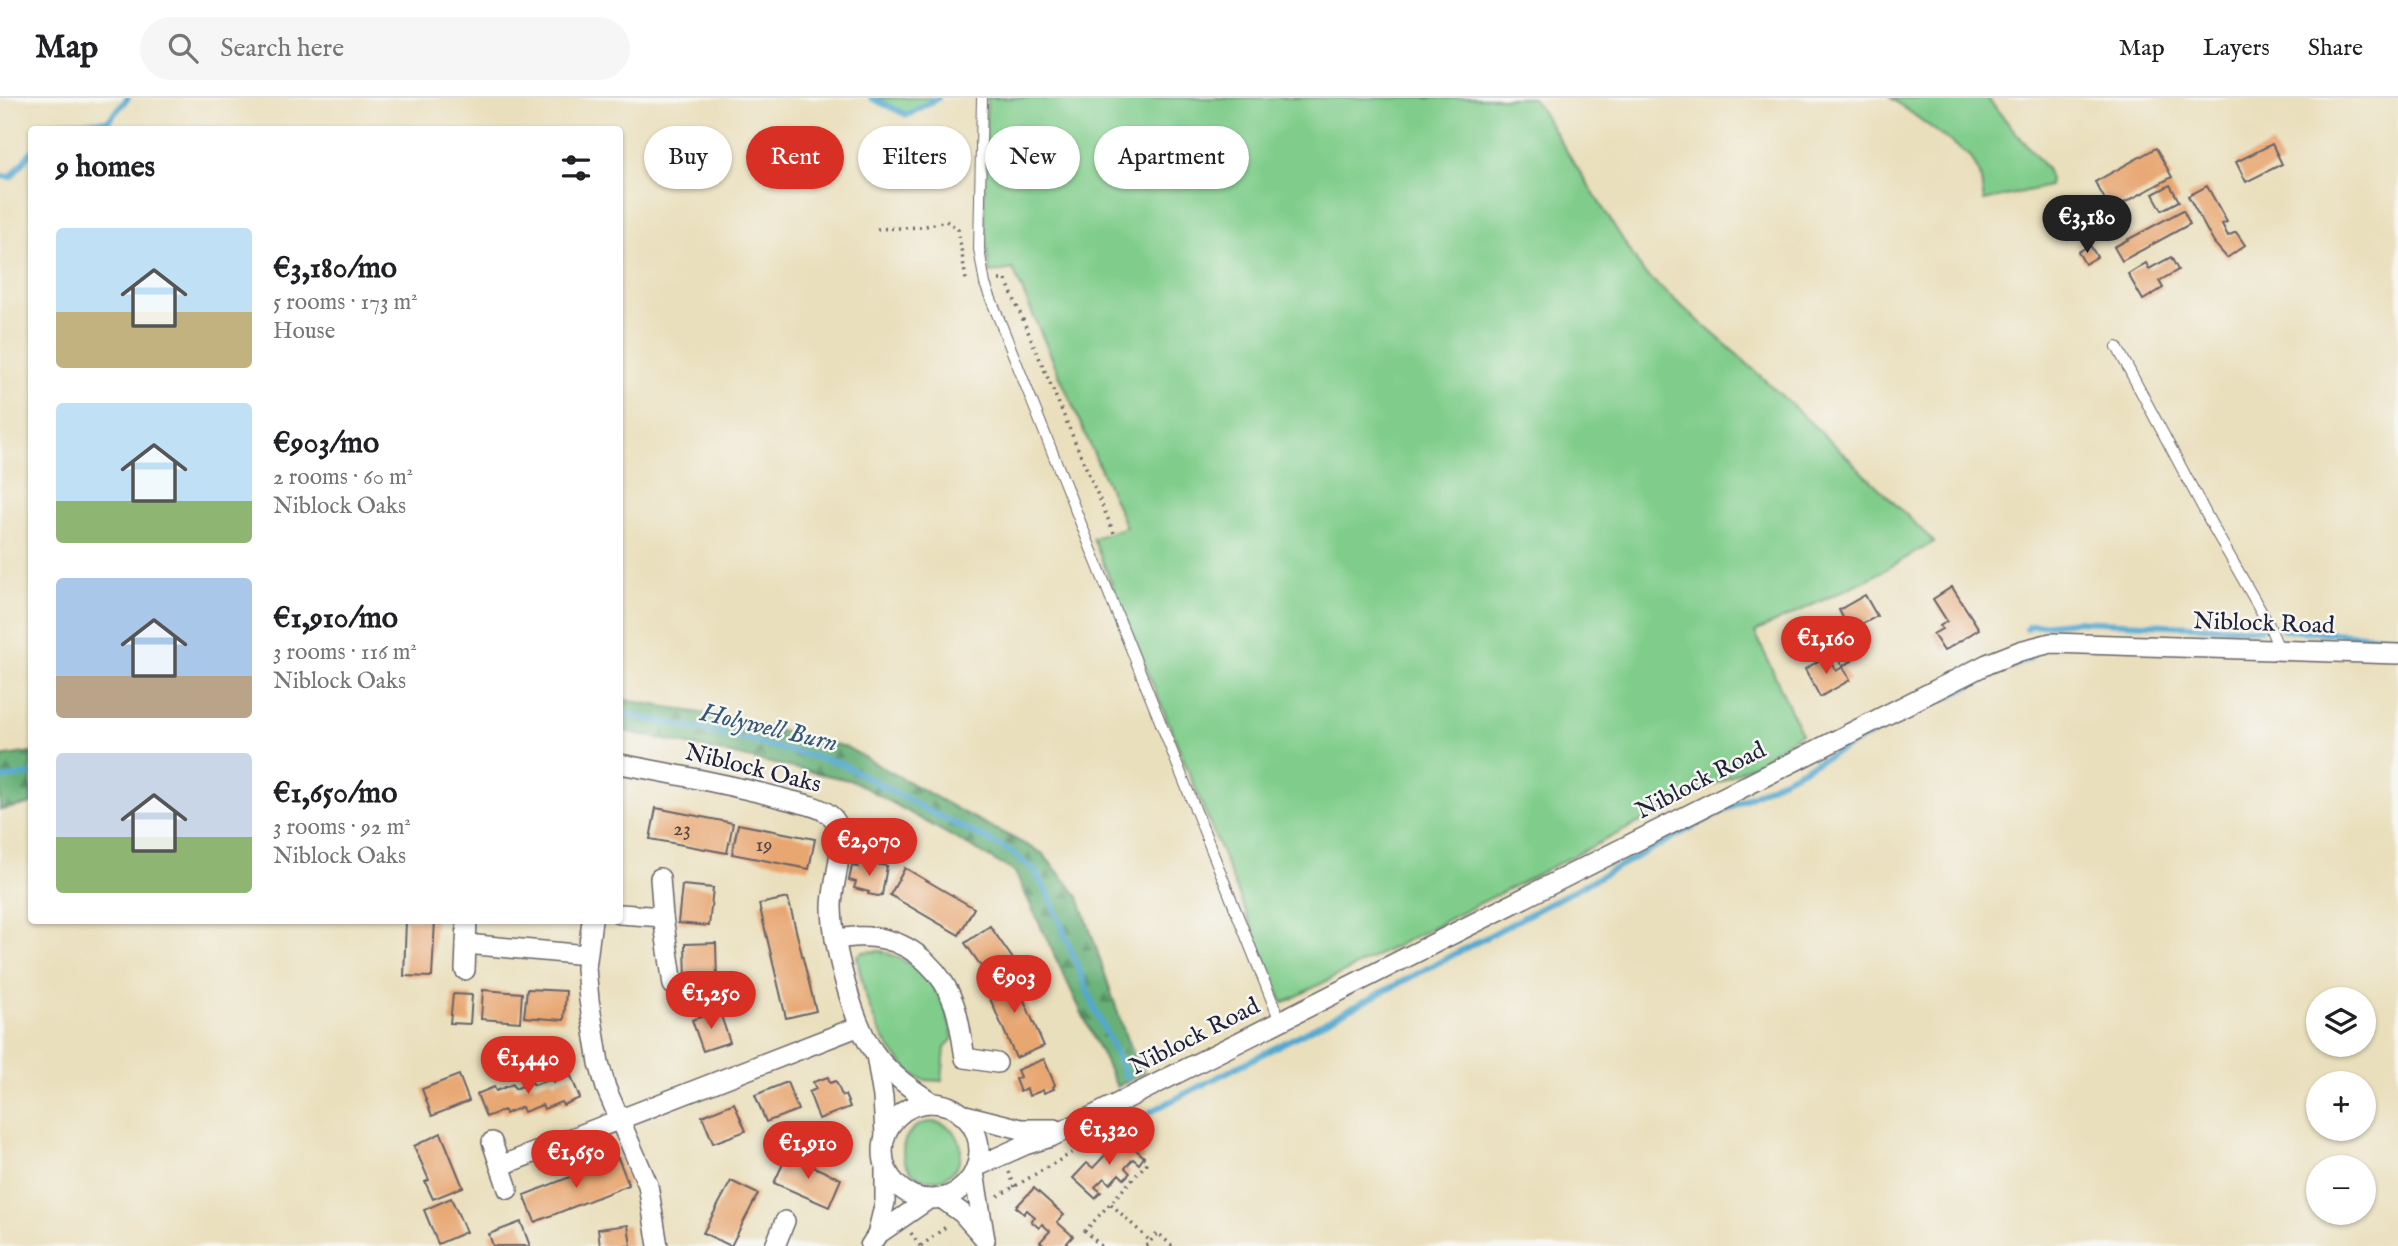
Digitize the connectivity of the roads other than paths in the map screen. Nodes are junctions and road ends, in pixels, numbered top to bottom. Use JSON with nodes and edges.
{"nodes":[{"id":1,"x":982,"y":98,"type":"edge"},
{"id":2,"x":2117,"y":346,"type":"dead end"},
{"id":3,"x":2279,"y":649,"type":"junction"},
{"id":4,"x":2398,"y":654,"type":"edge"},
{"id":5,"x":623,"y":765,"type":"edge"},
{"id":6,"x":660,"y":878,"type":"dead end"},
{"id":7,"x":623,"y":914,"type":"edge"},
{"id":8,"x":663,"y":917,"type":"junction"},
{"id":9,"x":467,"y":924,"type":"edge"},
{"id":10,"x":591,"y":924,"type":"edge"},
{"id":11,"x":835,"y":939,"type":"junction"},
{"id":12,"x":466,"y":944,"type":"junction"},
{"id":13,"x":587,"y":955,"type":"junction"},
{"id":14,"x":465,"y":970,"type":"dead end"},
{"id":15,"x":673,"y":985,"type":"dead end"},
{"id":16,"x":1280,"y":1021,"type":"junction"},
{"id":17,"x":860,"y":1026,"type":"junction"},
{"id":18,"x":876,"y":1055,"type":"junction"},
{"id":19,"x":997,"y":1063,"type":"dead end"},
{"id":20,"x":933,"y":1103,"type":"junction"},
{"id":21,"x":961,"y":1114,"type":"junction"},
{"id":22,"x":619,"y":1119,"type":"junction"},
{"id":23,"x":1067,"y":1129,"type":"junction"},
{"id":24,"x":886,"y":1135,"type":"junction"},
{"id":25,"x":492,"y":1142,"type":"dead end"},
{"id":26,"x":885,"y":1165,"type":"junction"},
{"id":27,"x":500,"y":1166,"type":"junction"},
{"id":28,"x":975,"y":1169,"type":"junction"},
{"id":29,"x":508,"y":1189,"type":"dead end"},
{"id":30,"x":935,"y":1199,"type":"junction"},
{"id":31,"x":874,"y":1241,"type":"edge"},
{"id":32,"x":987,"y":1243,"type":"edge"},
{"id":33,"x":658,"y":1246,"type":"edge"}],
"edges":[{"from":1,"to":16,"type":"lane"},
{"from":2,"to":3,"type":"lane"},
{"from":3,"to":4,"type":"street","name":"Niblock Road"},
{"from":3,"to":16,"type":"street","name":"Niblock Road"},
{"from":5,"to":11,"type":"street","name":"Niblock Oaks"},
{"from":6,"to":8,"type":"street"},
{"from":7,"to":8,"type":"street"},
{"from":8,"to":15,"type":"street"},
{"from":9,"to":12,"type":"street"},
{"from":10,"to":13,"type":"street"},
{"from":11,"to":17,"type":"street","name":"Niblock Oaks"},
{"from":11,"to":19,"type":"street"},
{"from":12,"to":13,"type":"street"},
{"from":12,"to":14,"type":"street"},
{"from":13,"to":22,"type":"street"},
{"from":16,"to":23,"type":"street","name":"Niblock Road"},
{"from":17,"to":18,"type":"street","name":"Niblock Oaks"},
{"from":17,"to":22,"type":"street"},
{"from":18,"to":20,"type":"street","name":"Niblock Oaks"},
{"from":18,"to":24,"type":"street","name":"Niblock Oaks"},
{"from":20,"to":21,"type":"street"},
{"from":20,"to":24,"type":"street"},
{"from":21,"to":23,"type":"street","name":"Niblock Road"},
{"from":21,"to":28,"type":"street"},
{"from":22,"to":27,"type":"street"},
{"from":22,"to":33,"type":"street"},
{"from":23,"to":28,"type":"street","name":"Niblock Road"},
{"from":24,"to":26,"type":"street"},
{"from":25,"to":27,"type":"street"},
{"from":26,"to":30,"type":"street"},
{"from":26,"to":31,"type":"street"},
{"from":27,"to":29,"type":"street"},
{"from":28,"to":30,"type":"street"},
{"from":28,"to":32,"type":"street"},
{"from":30,"to":31,"type":"street"},
{"from":30,"to":32,"type":"street"}]}
